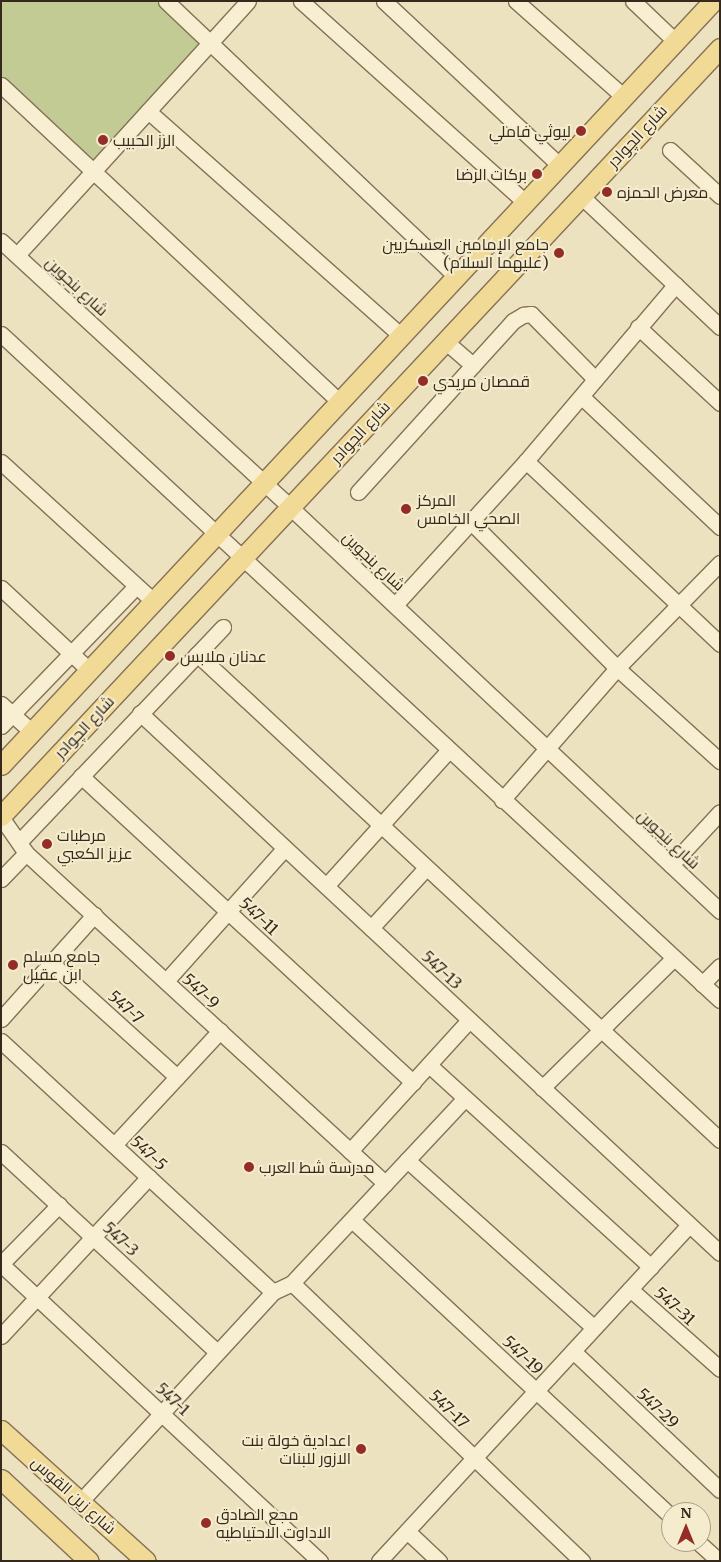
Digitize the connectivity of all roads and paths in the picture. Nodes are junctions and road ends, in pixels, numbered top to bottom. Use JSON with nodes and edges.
{"nodes":[{"id":1,"x":166,"y":1,"type":"edge"},
{"id":2,"x":248,"y":1,"type":"edge"},
{"id":3,"x":302,"y":1,"type":"edge"},
{"id":4,"x":384,"y":1,"type":"edge"},
{"id":5,"x":516,"y":1,"type":"edge"},
{"id":6,"x":633,"y":1,"type":"edge"},
{"id":7,"x":713,"y":1,"type":"edge"},
{"id":8,"x":675,"y":41,"type":"junction"},
{"id":9,"x":210,"y":43,"type":"junction"},
{"id":10,"x":720,"y":48,"type":"edge"},
{"id":11,"x":1,"y":86,"type":"edge"},
{"id":12,"x":622,"y":96,"type":"junction"},
{"id":13,"x":148,"y":111,"type":"junction"},
{"id":14,"x":670,"y":150,"type":"dead end"},
{"id":15,"x":558,"y":164,"type":"junction"},
{"id":16,"x":93,"y":172,"type":"junction"},
{"id":17,"x":581,"y":196,"type":"junction"},
{"id":18,"x":720,"y":196,"type":"edge"},
{"id":19,"x":524,"y":201,"type":"junction"},
{"id":20,"x":1,"y":241,"type":"edge"},
{"id":21,"x":17,"y":255,"type":"junction"},
{"id":22,"x":455,"y":275,"type":"junction"},
{"id":23,"x":675,"y":285,"type":"junction"},
{"id":24,"x":638,"y":327,"type":"junction"},
{"id":25,"x":720,"y":327,"type":"edge"},
{"id":26,"x":400,"y":335,"type":"junction"},
{"id":27,"x":2,"y":337,"type":"edge"},
{"id":28,"x":445,"y":341,"type":"junction"},
{"id":29,"x":473,"y":364,"type":"junction"},
{"id":30,"x":595,"y":379,"type":"junction"},
{"id":31,"x":582,"y":398,"type":"junction"},
{"id":32,"x":339,"y":401,"type":"junction"},
{"id":33,"x":720,"y":404,"type":"edge"},
{"id":34,"x":526,"y":461,"type":"junction"},
{"id":35,"x":1,"y":462,"type":"edge"},
{"id":36,"x":263,"y":482,"type":"junction"},
{"id":37,"x":358,"y":492,"type":"dead end"},
{"id":38,"x":290,"y":507,"type":"junction"},
{"id":39,"x":471,"y":522,"type":"junction"},
{"id":40,"x":718,"y":522,"type":"edge"},
{"id":41,"x":215,"y":534,"type":"junction"},
{"id":42,"x":242,"y":559,"type":"junction"},
{"id":43,"x":720,"y":563,"type":"edge"},
{"id":44,"x":136,"y":586,"type":"junction"},
{"id":45,"x":1,"y":588,"type":"edge"},
{"id":46,"x":153,"y":601,"type":"junction"},
{"id":47,"x":679,"y":603,"type":"junction"},
{"id":48,"x":395,"y":605,"type":"junction"},
{"id":49,"x":223,"y":627,"type":"dead end"},
{"id":50,"x":720,"y":644,"type":"edge"},
{"id":51,"x":72,"y":654,"type":"junction"},
{"id":52,"x":196,"y":654,"type":"junction"},
{"id":53,"x":617,"y":668,"type":"junction"},
{"id":54,"x":89,"y":670,"type":"junction"},
{"id":55,"x":1,"y":704,"type":"edge"},
{"id":56,"x":140,"y":713,"type":"junction"},
{"id":57,"x":12,"y":714,"type":"junction"},
{"id":58,"x":1,"y":726,"type":"edge"},
{"id":59,"x":32,"y":732,"type":"junction"},
{"id":60,"x":548,"y":749,"type":"junction"},
{"id":61,"x":449,"y":750,"type":"junction"},
{"id":62,"x":720,"y":760,"type":"edge"},
{"id":63,"x":1,"y":765,"type":"edge"},
{"id":64,"x":81,"y":776,"type":"junction"},
{"id":65,"x":502,"y":800,"type":"junction"},
{"id":66,"x":720,"y":812,"type":"edge"},
{"id":67,"x":1,"y":816,"type":"edge"},
{"id":68,"x":380,"y":826,"type":"junction"},
{"id":69,"x":23,"y":847,"type":"junction"},
{"id":70,"x":285,"y":848,"type":"junction"},
{"id":71,"x":671,"y":865,"type":"junction"},
{"id":72,"x":426,"y":868,"type":"junction"},
{"id":73,"x":1,"y":879,"type":"edge"},
{"id":74,"x":326,"y":886,"type":"junction"},
{"id":75,"x":720,"y":911,"type":"edge"},
{"id":76,"x":229,"y":912,"type":"junction"},
{"id":77,"x":94,"y":916,"type":"junction"},
{"id":78,"x":371,"y":928,"type":"junction"},
{"id":79,"x":674,"y":958,"type":"junction"},
{"id":80,"x":52,"y":963,"type":"junction"},
{"id":81,"x":720,"y":966,"type":"edge"},
{"id":82,"x":166,"y":981,"type":"junction"},
{"id":83,"x":702,"y":984,"type":"junction"},
{"id":84,"x":720,"y":1000,"type":"edge"},
{"id":85,"x":1,"y":1019,"type":"edge"},
{"id":86,"x":469,"y":1020,"type":"junction"},
{"id":87,"x":601,"y":1030,"type":"junction"},
{"id":88,"x":220,"y":1031,"type":"junction"},
{"id":89,"x":1,"y":1041,"type":"edge"},
{"id":90,"x":429,"y":1065,"type":"junction"},
{"id":91,"x":177,"y":1077,"type":"junction"},
{"id":92,"x":413,"y":1082,"type":"junction"},
{"id":93,"x":542,"y":1088,"type":"junction"},
{"id":94,"x":464,"y":1099,"type":"junction"},
{"id":95,"x":720,"y":1140,"type":"edge"},
{"id":96,"x":114,"y":1145,"type":"junction"},
{"id":97,"x":350,"y":1151,"type":"junction"},
{"id":98,"x":1,"y":1152,"type":"edge"},
{"id":99,"x":407,"y":1160,"type":"junction"},
{"id":100,"x":149,"y":1177,"type":"junction"},
{"id":101,"x":385,"y":1184,"type":"junction"},
{"id":102,"x":59,"y":1205,"type":"junction"},
{"id":103,"x":352,"y":1220,"type":"junction"},
{"id":104,"x":689,"y":1225,"type":"junction"},
{"id":105,"x":93,"y":1237,"type":"junction"},
{"id":106,"x":720,"y":1254,"type":"edge"},
{"id":107,"x":1,"y":1264,"type":"edge"},
{"id":108,"x":651,"y":1267,"type":"junction"},
{"id":109,"x":292,"y":1283,"type":"junction"},
{"id":110,"x":630,"y":1289,"type":"junction"},
{"id":111,"x":273,"y":1292,"type":"junction"},
{"id":112,"x":37,"y":1297,"type":"junction"},
{"id":113,"x":594,"y":1328,"type":"junction"},
{"id":114,"x":1,"y":1336,"type":"edge"},
{"id":115,"x":572,"y":1351,"type":"junction"},
{"id":116,"x":217,"y":1352,"type":"junction"},
{"id":117,"x":720,"y":1369,"type":"edge"},
{"id":118,"x":536,"y":1391,"type":"junction"},
{"id":119,"x":161,"y":1413,"type":"junction"},
{"id":120,"x":1,"y":1430,"type":"edge"},
{"id":121,"x":474,"y":1458,"type":"junction"},
{"id":122,"x":1,"y":1479,"type":"edge"},
{"id":123,"x":720,"y":1490,"type":"edge"},
{"id":124,"x":80,"y":1502,"type":"junction"},
{"id":125,"x":661,"y":1507,"type":"edge"},
{"id":126,"x":407,"y":1531,"type":"junction"},
{"id":127,"x":709,"y":1552,"type":"edge"},
{"id":128,"x":89,"y":1561,"type":"edge"},
{"id":129,"x":146,"y":1561,"type":"edge"},
{"id":130,"x":320,"y":1561,"type":"edge"},
{"id":131,"x":379,"y":1561,"type":"edge"},
{"id":132,"x":440,"y":1561,"type":"edge"},
{"id":133,"x":582,"y":1561,"type":"edge"},
{"id":134,"x":718,"y":1561,"type":"edge"}],
"edges":[{"from":1,"to":9,"type":"street"},
{"from":2,"to":9,"type":"street"},
{"from":3,"to":19,"type":"street"},
{"from":4,"to":15,"type":"street"},
{"from":5,"to":12,"type":"street"},
{"from":6,"to":8,"type":"street"},
{"from":7,"to":8,"type":"main road"},
{"from":8,"to":12,"type":"main road"},
{"from":9,"to":13,"type":"street"},
{"from":9,"to":22,"type":"street"},
{"from":10,"to":17,"type":"main road","name":"شارع الچوادر"},
{"from":11,"to":16,"type":"street"},
{"from":12,"to":15,"type":"main road"},
{"from":13,"to":16,"type":"street"},
{"from":13,"to":26,"type":"street"},
{"from":14,"to":18,"type":"street"},
{"from":15,"to":19,"type":"main road"},
{"from":16,"to":21,"type":"street"},
{"from":16,"to":32,"type":"street"},
{"from":17,"to":23,"type":"street"},
{"from":17,"to":28,"type":"main road","name":"شارع الچوادر"},
{"from":19,"to":22,"type":"main road"},
{"from":20,"to":21,"type":"street","name":"شارع بنجوين"},
{"from":21,"to":36,"type":"street","name":"شارع بنجوين"},
{"from":22,"to":26,"type":"main road"},
{"from":23,"to":24,"type":"street"},
{"from":23,"to":25,"type":"street"},
{"from":24,"to":30,"type":"street"},
{"from":24,"to":33,"type":"street"},
{"from":26,"to":32,"type":"main road"},
{"from":27,"to":41,"type":"street"},
{"from":28,"to":29,"type":"street"},
{"from":28,"to":38,"type":"main road","name":"شارع الچوادر"},
{"from":29,"to":30,"type":"street"},
{"from":29,"to":37,"type":"street"},
{"from":30,"to":31,"type":"street"},
{"from":31,"to":34,"type":"street"},
{"from":31,"to":40,"type":"street"},
{"from":32,"to":36,"type":"main road"},
{"from":34,"to":39,"type":"street"},
{"from":34,"to":47,"type":"street"},
{"from":35,"to":44,"type":"street"},
{"from":36,"to":38,"type":"street","name":"شارع بنجوين"},
{"from":36,"to":41,"type":"main road"},
{"from":38,"to":42,"type":"main road","name":"شارع الچوادر"},
{"from":38,"to":48,"type":"street","name":"شارع بنجوين"},
{"from":39,"to":48,"type":"street"},
{"from":39,"to":53,"type":"street"},
{"from":41,"to":42,"type":"street"},
{"from":41,"to":46,"type":"main road"},
{"from":42,"to":61,"type":"street"},
{"from":42,"to":67,"type":"main road","name":"شارع الچوادر"},
{"from":43,"to":47,"type":"street"},
{"from":44,"to":46,"type":"street"},
{"from":44,"to":51,"type":"street"},
{"from":45,"to":51,"type":"street"},
{"from":46,"to":54,"type":"main road"},
{"from":47,"to":50,"type":"street"},
{"from":47,"to":53,"type":"street"},
{"from":48,"to":60,"type":"street","name":"شارع بنجوين"},
{"from":49,"to":52,"type":"street"},
{"from":51,"to":54,"type":"street"},
{"from":51,"to":57,"type":"street"},
{"from":52,"to":56,"type":"street"},
{"from":52,"to":68,"type":"street"},
{"from":53,"to":60,"type":"street"},
{"from":53,"to":62,"type":"street"},
{"from":54,"to":59,"type":"main road"},
{"from":55,"to":57,"type":"street"},
{"from":56,"to":64,"type":"street"},
{"from":56,"to":70,"type":"street","name":"547-13"},
{"from":57,"to":58,"type":"street"},
{"from":57,"to":59,"type":"street"},
{"from":59,"to":63,"type":"main road"},
{"from":60,"to":65,"type":"street"},
{"from":60,"to":71,"type":"street","name":"شارع بنجوين"},
{"from":61,"to":65,"type":"street"},
{"from":61,"to":68,"type":"street"},
{"from":64,"to":69,"type":"street"},
{"from":64,"to":76,"type":"street","name":"547-11"},
{"from":65,"to":79,"type":"street"},
{"from":66,"to":71,"type":"street"},
{"from":67,"to":69,"type":"street","name":"547-9"},
{"from":68,"to":72,"type":"street"},
{"from":68,"to":74,"type":"street"},
{"from":69,"to":73,"type":"street"},
{"from":69,"to":77,"type":"street","name":"547-9"},
{"from":70,"to":74,"type":"street","name":"547-13"},
{"from":70,"to":76,"type":"street"},
{"from":71,"to":75,"type":"street","name":"شارع بنجوين"},
{"from":72,"to":78,"type":"street"},
{"from":72,"to":87,"type":"street"},
{"from":74,"to":78,"type":"street","name":"547-13"},
{"from":76,"to":82,"type":"street"},
{"from":76,"to":92,"type":"street","name":"547-11"},
{"from":77,"to":80,"type":"street"},
{"from":77,"to":82,"type":"street","name":"547-9"},
{"from":78,"to":86,"type":"street","name":"547-13"},
{"from":79,"to":83,"type":"street"},
{"from":79,"to":87,"type":"street"},
{"from":80,"to":85,"type":"street"},
{"from":80,"to":91,"type":"street","name":"547-7"},
{"from":81,"to":83,"type":"street"},
{"from":82,"to":88,"type":"street","name":"547-9"},
{"from":83,"to":84,"type":"street"},
{"from":86,"to":90,"type":"street"},
{"from":86,"to":93,"type":"street","name":"547-13"},
{"from":87,"to":93,"type":"street"},
{"from":87,"to":95,"type":"street"},
{"from":88,"to":91,"type":"street"},
{"from":88,"to":97,"type":"street","name":"547-9"},
{"from":89,"to":96,"type":"street","name":"547-5"},
{"from":90,"to":92,"type":"street"},
{"from":90,"to":94,"type":"street"},
{"from":91,"to":96,"type":"street"},
{"from":92,"to":97,"type":"street"},
{"from":93,"to":104,"type":"street","name":"547-13"},
{"from":94,"to":99,"type":"street"},
{"from":94,"to":108,"type":"street"},
{"from":96,"to":100,"type":"street","name":"547-5"},
{"from":97,"to":101,"type":"street","name":"547-9"},
{"from":98,"to":102,"type":"street","name":"547-3"},
{"from":99,"to":101,"type":"street"},
{"from":99,"to":113,"type":"street"},
{"from":100,"to":105,"type":"street"},
{"from":100,"to":111,"type":"street","name":"547-5"},
{"from":101,"to":103,"type":"street"},
{"from":102,"to":105,"type":"street","name":"547-3"},
{"from":102,"to":107,"type":"street"},
{"from":103,"to":109,"type":"street"},
{"from":103,"to":118,"type":"street","name":"547-19"},
{"from":104,"to":106,"type":"street","name":"547-13"},
{"from":104,"to":108,"type":"street"},
{"from":105,"to":112,"type":"street"},
{"from":105,"to":116,"type":"street","name":"547-3"},
{"from":107,"to":112,"type":"street","name":"547-1"},
{"from":108,"to":110,"type":"street"},
{"from":109,"to":111,"type":"street"},
{"from":109,"to":121,"type":"street","name":"547-17"},
{"from":110,"to":113,"type":"street"},
{"from":110,"to":117,"type":"street","name":"547-31"},
{"from":111,"to":116,"type":"street"},
{"from":112,"to":114,"type":"street"},
{"from":112,"to":119,"type":"street","name":"547-1"},
{"from":113,"to":115,"type":"street"},
{"from":115,"to":118,"type":"street"},
{"from":115,"to":123,"type":"street","name":"547-29"},
{"from":116,"to":119,"type":"street"},
{"from":118,"to":121,"type":"street"},
{"from":118,"to":125,"type":"street","name":"547-19"},
{"from":119,"to":124,"type":"street"},
{"from":119,"to":130,"type":"street","name":"547-1"},
{"from":120,"to":124,"type":"main road","name":"شارع زين القوس"},
{"from":121,"to":126,"type":"street"},
{"from":121,"to":133,"type":"street","name":"547-17"},
{"from":122,"to":128,"type":"main road"},
{"from":124,"to":129,"type":"main road","name":"شارع زين القوس"},
{"from":126,"to":131,"type":"street"},
{"from":126,"to":132,"type":"street"},
{"from":127,"to":134,"type":"street"}]}
